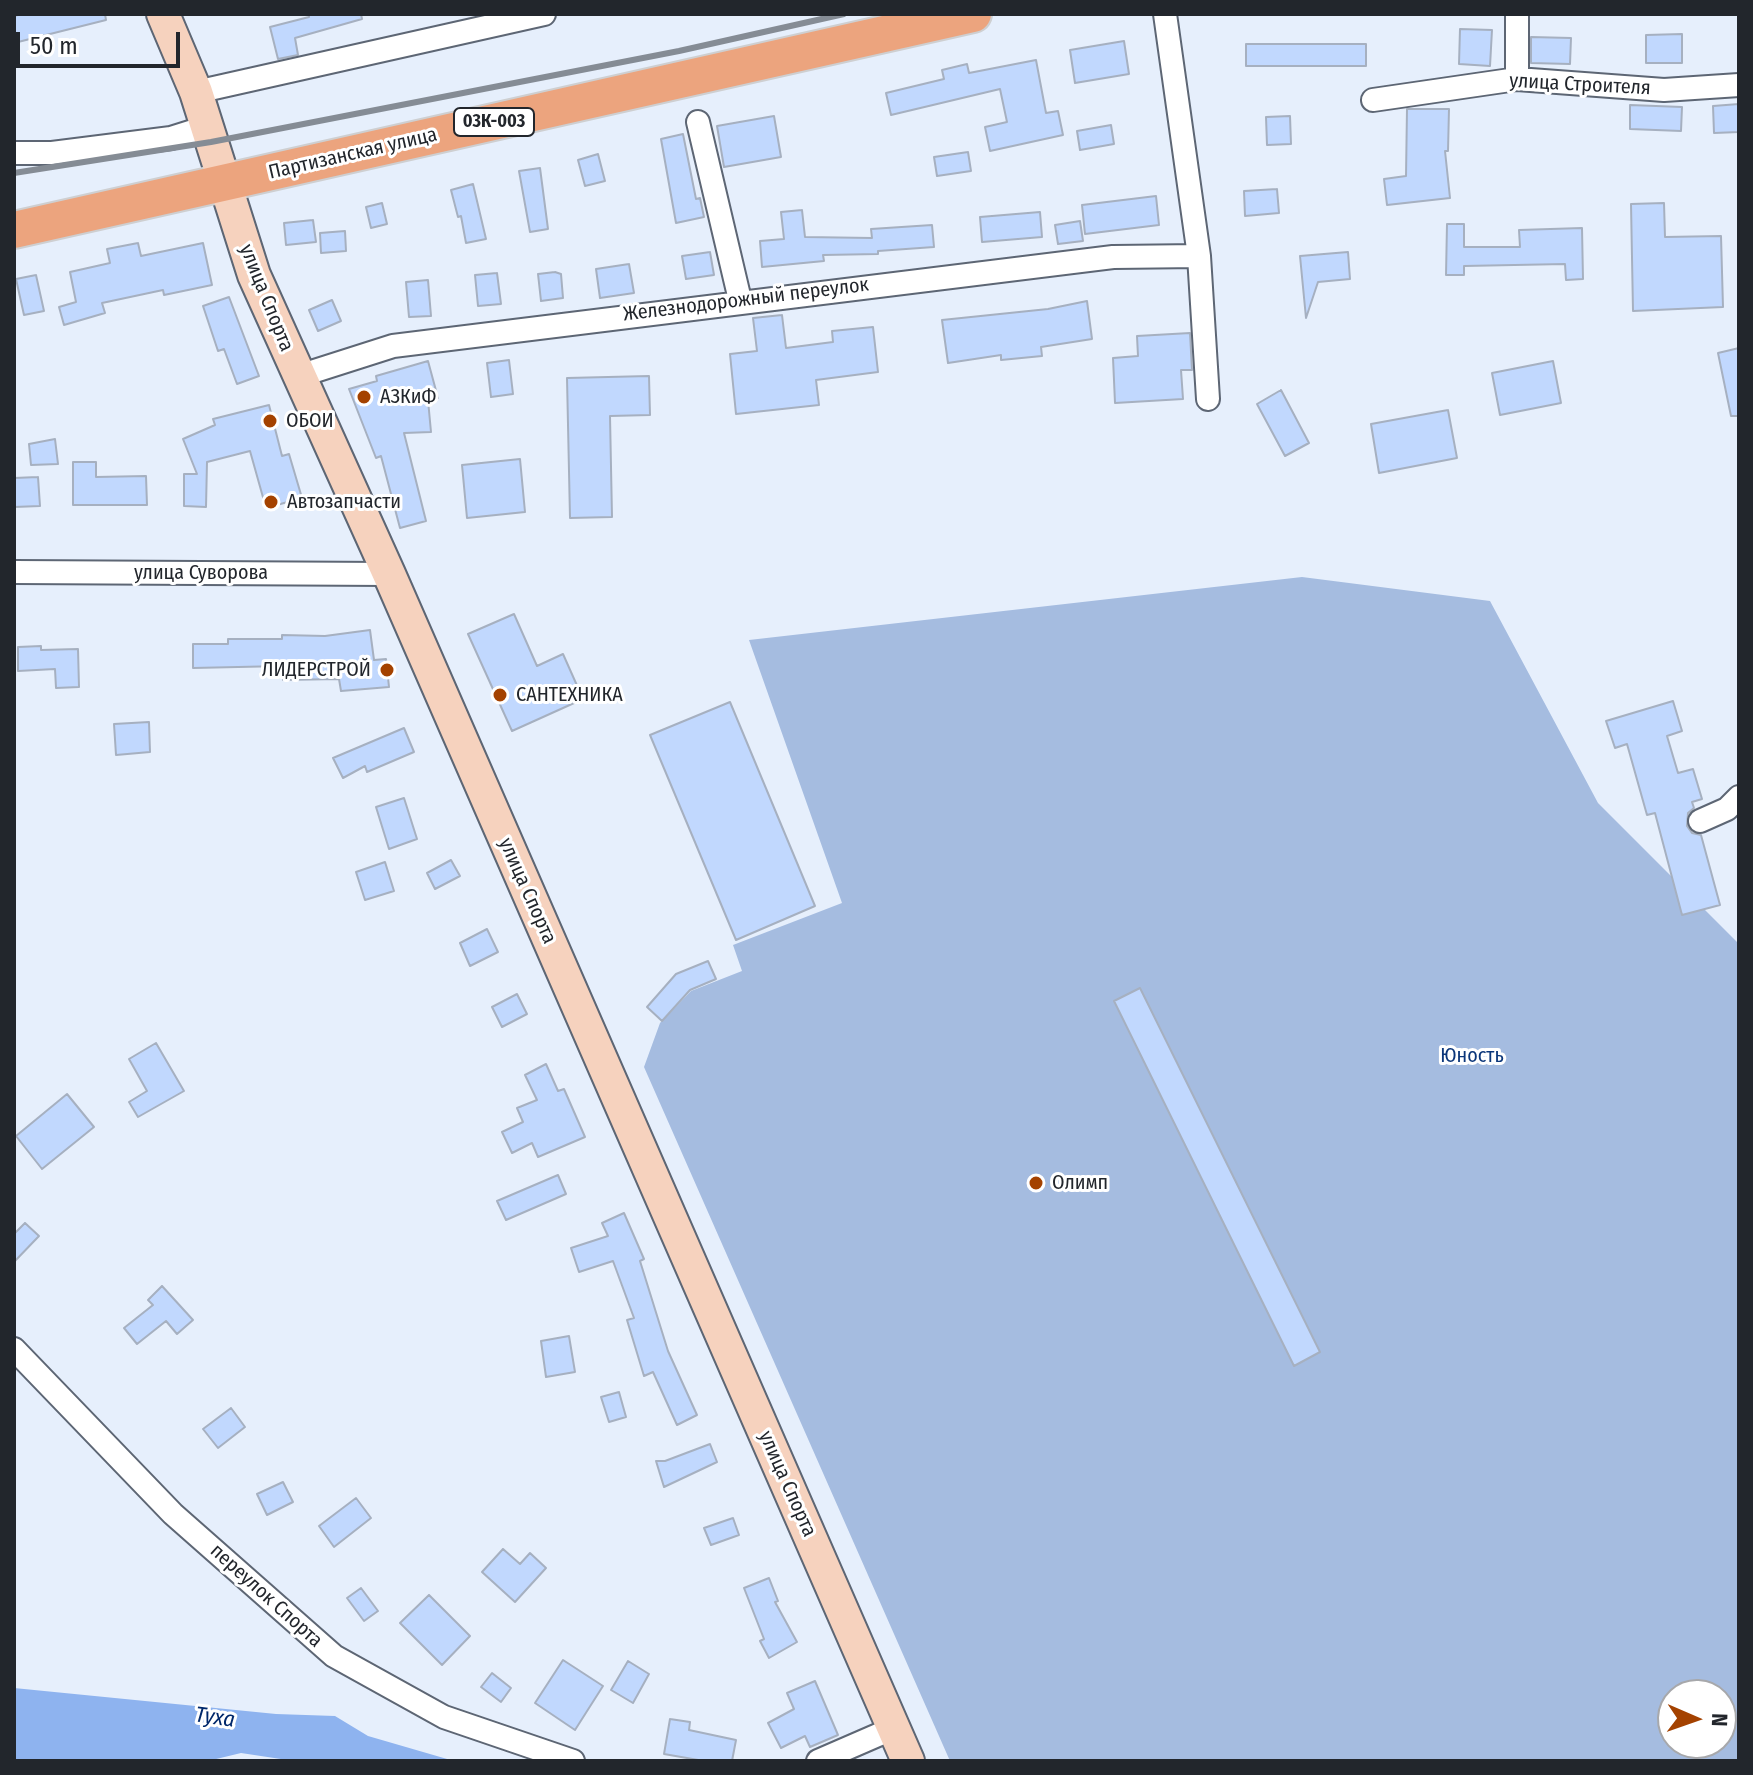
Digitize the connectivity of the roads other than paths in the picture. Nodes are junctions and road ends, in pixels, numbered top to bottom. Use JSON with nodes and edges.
{"nodes":[{"id":1,"x":163,"y":14,"type":"edge"},
{"id":2,"x":544,"y":14,"type":"edge"},
{"id":3,"x":973,"y":14,"type":"edge"},
{"id":4,"x":1165,"y":14,"type":"edge"},
{"id":5,"x":1517,"y":14,"type":"edge"},
{"id":6,"x":1517,"y":79,"type":"junction"},
{"id":7,"x":1739,"y":85,"type":"edge"},
{"id":8,"x":196,"y":92,"type":"junction"},
{"id":9,"x":1373,"y":100,"type":"dead end"},
{"id":10,"x":698,"y":122,"type":"dead end"},
{"id":11,"x":206,"y":127,"type":"junction"},
{"id":12,"x":14,"y":153,"type":"edge"},
{"id":13,"x":222,"y":182,"type":"junction"},
{"id":14,"x":14,"y":230,"type":"edge"},
{"id":15,"x":1199,"y":256,"type":"junction"},
{"id":16,"x":740,"y":300,"type":"junction"},
{"id":17,"x":299,"y":376,"type":"junction"},
{"id":18,"x":1208,"y":399,"type":"dead end"},
{"id":19,"x":14,"y":572,"type":"edge"},
{"id":20,"x":389,"y":574,"type":"junction"},
{"id":21,"x":1739,"y":797,"type":"edge"},
{"id":22,"x":1700,"y":821,"type":"dead end"},
{"id":23,"x":14,"y":1349,"type":"edge"},
{"id":24,"x":894,"y":1728,"type":"junction"},
{"id":25,"x":573,"y":1761,"type":"edge"},
{"id":26,"x":818,"y":1761,"type":"edge"},
{"id":27,"x":908,"y":1761,"type":"edge"}],
"edges":[{"from":1,"to":8,"type":"street","name":"улица Спорта"},
{"from":2,"to":8,"type":"street"},
{"from":3,"to":13,"type":"main road","name":"Партизанская улица","number":"03К-003"},
{"from":4,"to":15,"type":"street"},
{"from":5,"to":6,"type":"street"},
{"from":6,"to":7,"type":"street","name":"улица Строителя"},
{"from":6,"to":9,"type":"street","name":"улица Строителя"},
{"from":8,"to":11,"type":"street","name":"улица Спорта"},
{"from":10,"to":16,"type":"street"},
{"from":11,"to":12,"type":"street"},
{"from":11,"to":13,"type":"street","name":"улица Спорта"},
{"from":13,"to":14,"type":"main road","name":"Партизанская улица","number":"03К-003"},
{"from":13,"to":17,"type":"street","name":"улица Спорта"},
{"from":15,"to":16,"type":"street","name":"Железнодорожный переулок"},
{"from":15,"to":18,"type":"street"},
{"from":16,"to":17,"type":"street","name":"Железнодорожный переулок"},
{"from":17,"to":20,"type":"street","name":"улица Спорта"},
{"from":19,"to":20,"type":"street","name":"улица Суворова"},
{"from":20,"to":24,"type":"street","name":"улица Спорта"},
{"from":21,"to":22,"type":"street"},
{"from":23,"to":25,"type":"street","name":"переулок Спорта"},
{"from":24,"to":26,"type":"street"},
{"from":24,"to":27,"type":"street","name":"улица Спорта"}]}
